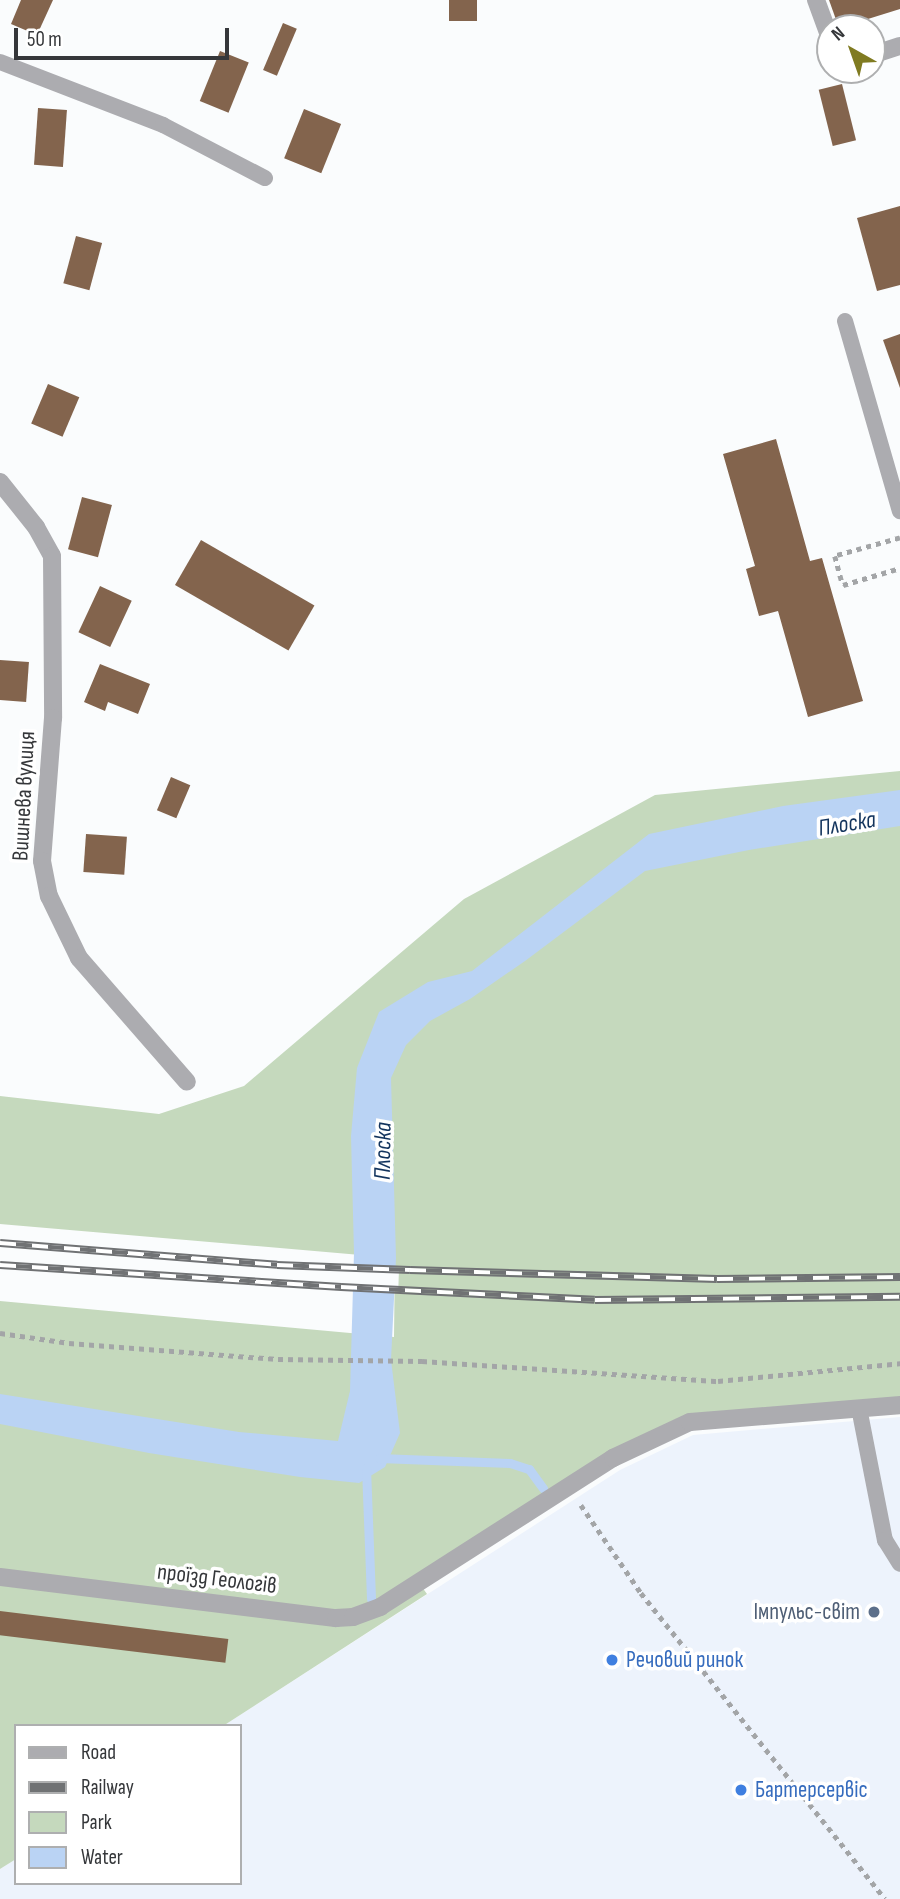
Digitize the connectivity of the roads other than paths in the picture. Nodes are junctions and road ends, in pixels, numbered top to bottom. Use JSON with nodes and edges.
{"nodes":[{"id":1,"x":0,"y":62,"type":"edge"},
{"id":2,"x":265,"y":178,"type":"dead end"},
{"id":3,"x":845,"y":321,"type":"dead end"},
{"id":4,"x":0,"y":482,"type":"edge"},
{"id":5,"x":900,"y":511,"type":"edge"},
{"id":6,"x":187,"y":1082,"type":"dead end"},
{"id":7,"x":900,"y":1405,"type":"edge"},
{"id":8,"x":859,"y":1408,"type":"junction"},
{"id":9,"x":900,"y":1564,"type":"edge"},
{"id":10,"x":0,"y":1577,"type":"edge"}],
"edges":[{"from":1,"to":2,"type":"lane"},
{"from":3,"to":5,"type":"lane"},
{"from":4,"to":6,"type":"street","name":"Вишнева вулиця"},
{"from":7,"to":8,"type":"street","name":"проїзд Геологів"},
{"from":8,"to":9,"type":"lane"},
{"from":8,"to":10,"type":"street","name":"проїзд Геологів"}]}
